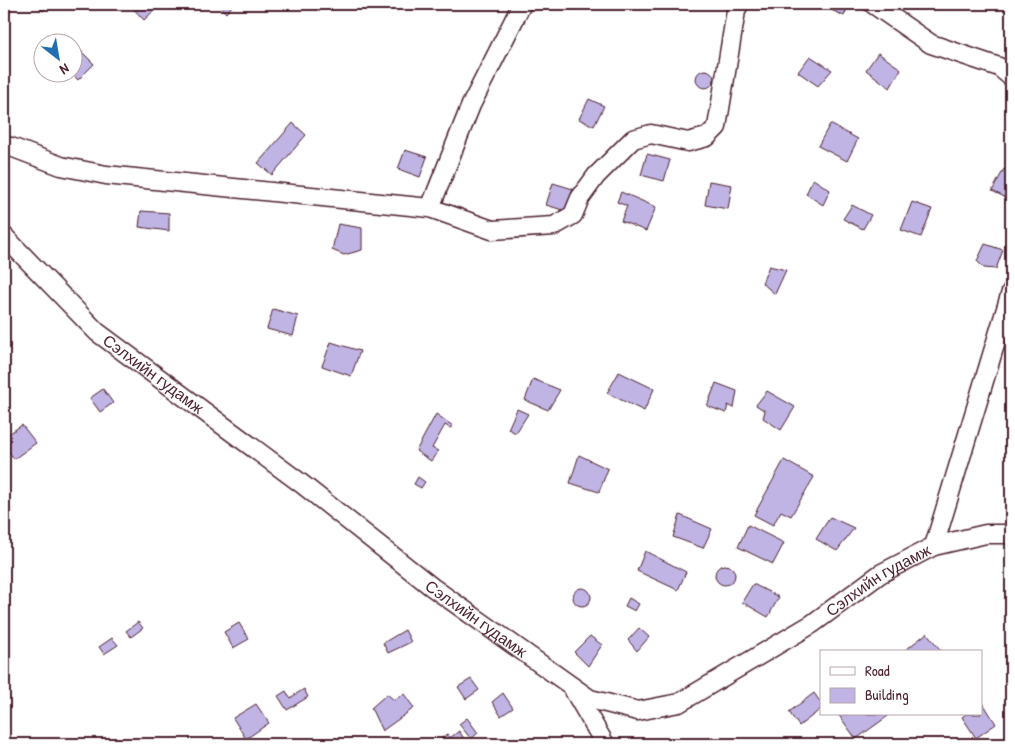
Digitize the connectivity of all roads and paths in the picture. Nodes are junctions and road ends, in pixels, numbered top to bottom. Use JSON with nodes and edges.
{"nodes":[{"id":1,"x":522,"y":4,"type":"edge"},
{"id":2,"x":873,"y":4,"type":"edge"},
{"id":3,"x":734,"y":6,"type":"edge"},
{"id":4,"x":1011,"y":76,"type":"edge"},
{"id":5,"x":4,"y":146,"type":"edge"},
{"id":6,"x":430,"y":208,"type":"junction"},
{"id":7,"x":4,"y":236,"type":"edge"},
{"id":8,"x":1011,"y":292,"type":"edge"},
{"id":9,"x":1011,"y":534,"type":"edge"},
{"id":10,"x":934,"y":546,"type":"junction"},
{"id":11,"x":570,"y":685,"type":"junction"},
{"id":12,"x":605,"y":744,"type":"edge"}],
"edges":[{"from":1,"to":6,"type":"street"},
{"from":2,"to":4,"type":"street"},
{"from":3,"to":6,"type":"street"},
{"from":5,"to":6,"type":"street"},
{"from":7,"to":11,"type":"street","name":"Сэлхийн гудамж"},
{"from":8,"to":10,"type":"street"},
{"from":9,"to":10,"type":"street","name":"Сэлхийн гудамж"},
{"from":10,"to":11,"type":"street","name":"Сэлхийн гудамж"},
{"from":11,"to":12,"type":"street"}]}
